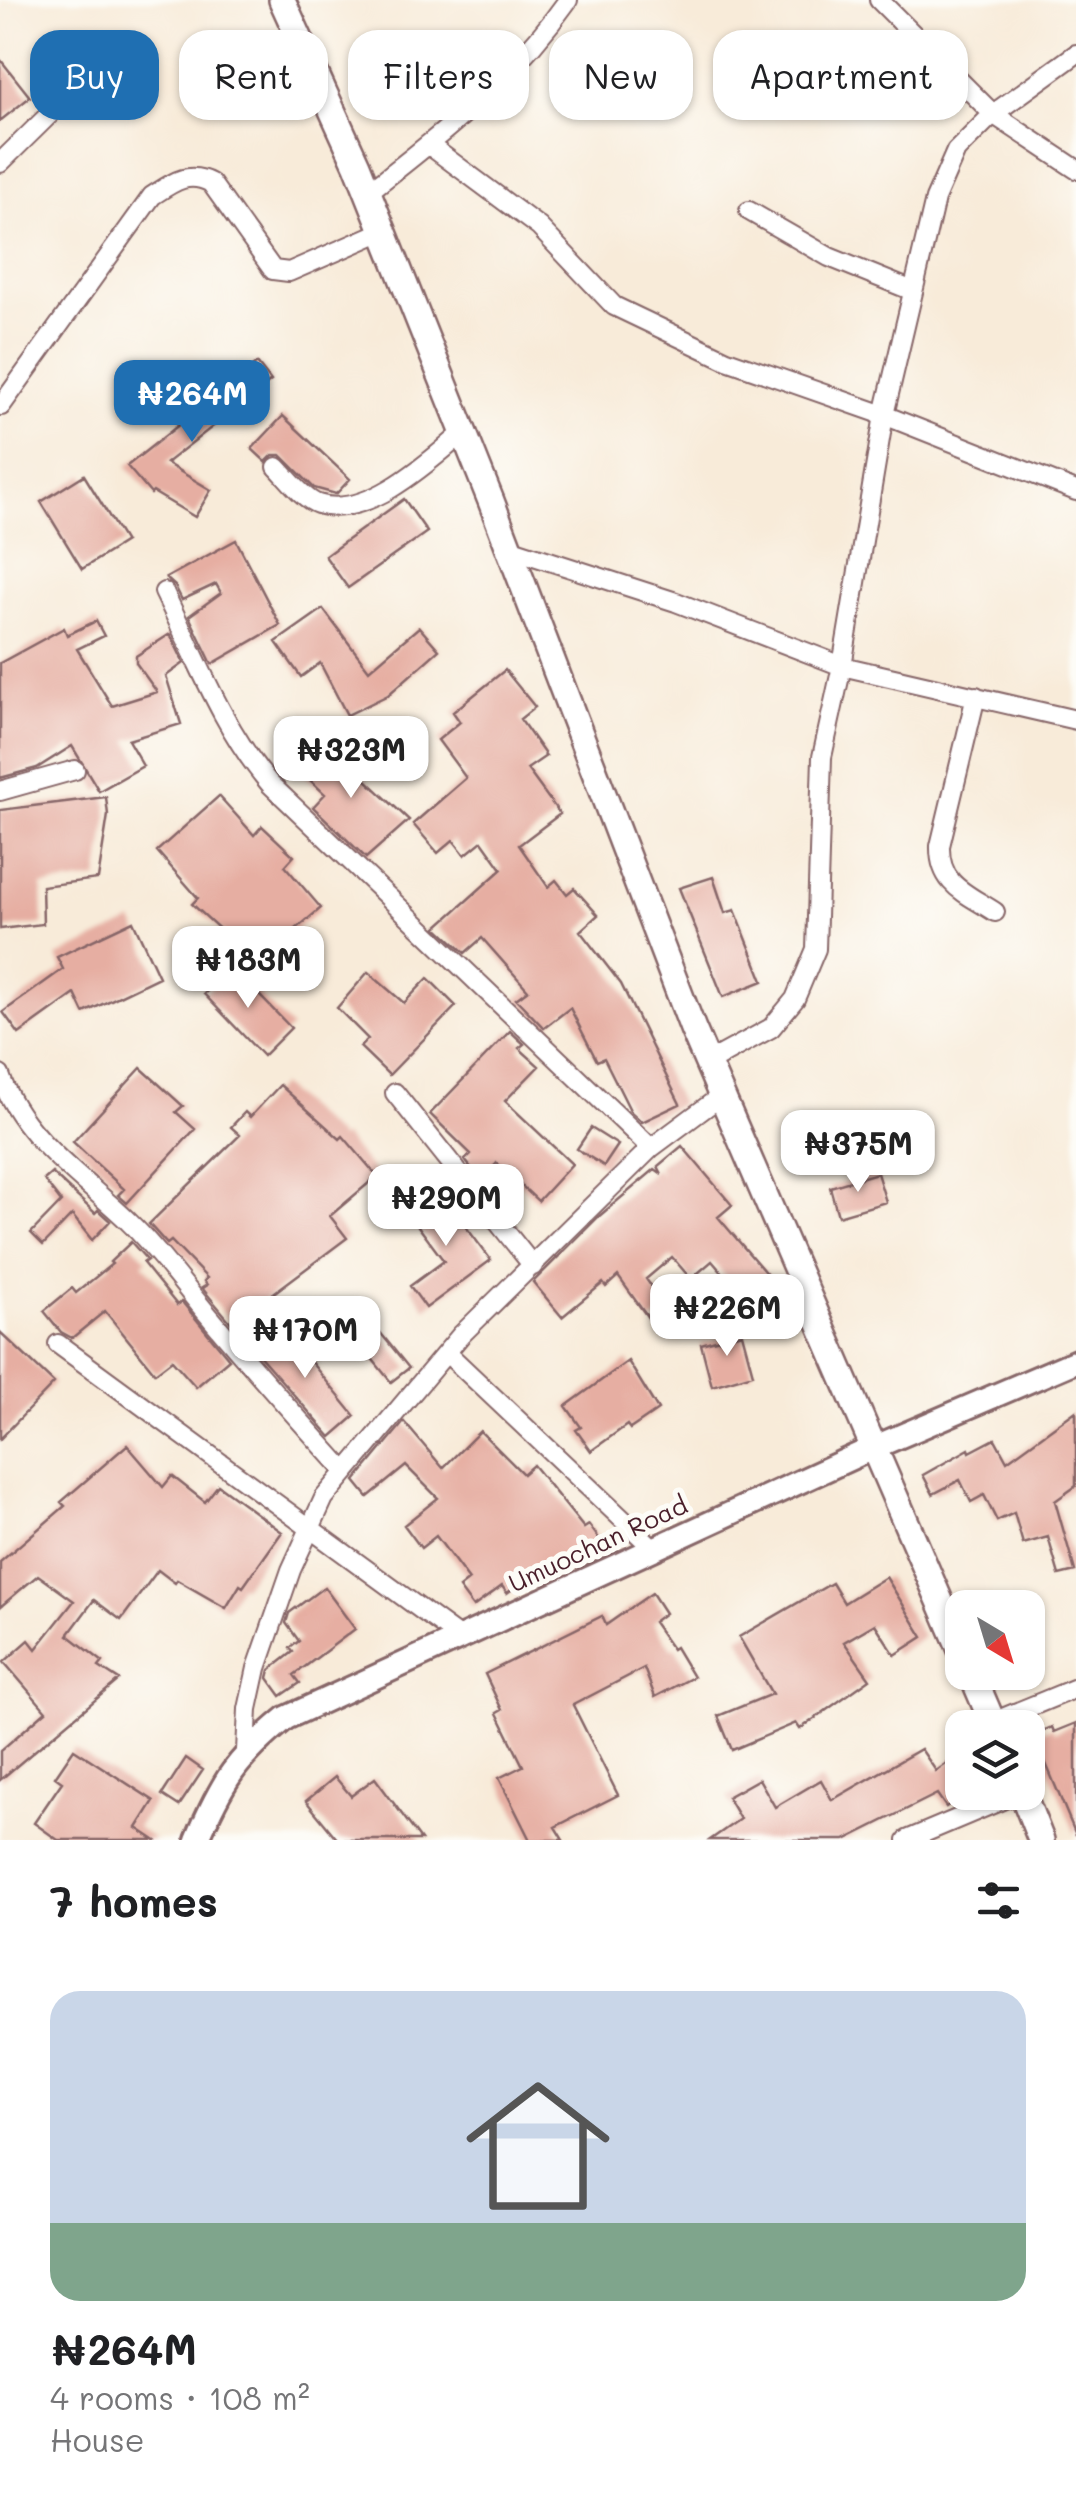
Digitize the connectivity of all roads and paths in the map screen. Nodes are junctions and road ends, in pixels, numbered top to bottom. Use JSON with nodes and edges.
{"nodes":[{"id":1,"x":282,"y":0,"type":"edge"},
{"id":2,"x":568,"y":0,"type":"edge"},
{"id":3,"x":880,"y":0,"type":"edge"},
{"id":4,"x":1076,"y":54,"type":"edge"},
{"id":5,"x":993,"y":114,"type":"junction"},
{"id":6,"x":44,"y":120,"type":"edge"},
{"id":7,"x":429,"y":145,"type":"junction"},
{"id":8,"x":0,"y":164,"type":"edge"},
{"id":9,"x":1076,"y":169,"type":"edge"},
{"id":10,"x":368,"y":192,"type":"junction"},
{"id":11,"x":750,"y":212,"type":"dead end"},
{"id":12,"x":383,"y":231,"type":"junction"},
{"id":13,"x":913,"y":291,"type":"junction"},
{"id":14,"x":1,"y":406,"type":"edge"},
{"id":15,"x":884,"y":415,"type":"junction"},
{"id":16,"x":464,"y":432,"type":"junction"},
{"id":17,"x":277,"y":467,"type":"dead end"},
{"id":18,"x":1076,"y":490,"type":"edge"},
{"id":19,"x":509,"y":548,"type":"junction"},
{"id":20,"x":164,"y":592,"type":"dead end"},
{"id":21,"x":842,"y":666,"type":"junction"},
{"id":22,"x":976,"y":696,"type":"junction"},
{"id":23,"x":1076,"y":720,"type":"edge"},
{"id":24,"x":75,"y":770,"type":"dead end"},
{"id":25,"x":0,"y":790,"type":"edge"},
{"id":26,"x":995,"y":912,"type":"dead end"},
{"id":27,"x":708,"y":1063,"type":"junction"},
{"id":28,"x":0,"y":1075,"type":"edge"},
{"id":29,"x":395,"y":1093,"type":"dead end"},
{"id":30,"x":722,"y":1096,"type":"junction"},
{"id":31,"x":651,"y":1148,"type":"junction"},
{"id":32,"x":533,"y":1266,"type":"junction"},
{"id":33,"x":58,"y":1344,"type":"dead end"},
{"id":34,"x":448,"y":1353,"type":"junction"},
{"id":35,"x":1076,"y":1360,"type":"edge"},
{"id":36,"x":875,"y":1447,"type":"junction"},
{"id":37,"x":346,"y":1471,"type":"junction"},
{"id":38,"x":310,"y":1528,"type":"junction"},
{"id":39,"x":654,"y":1549,"type":"junction"},
{"id":40,"x":945,"y":1612,"type":"edge"},
{"id":41,"x":460,"y":1638,"type":"junction"},
{"id":42,"x":1076,"y":1688,"type":"edge"},
{"id":43,"x":1027,"y":1710,"type":"edge"},
{"id":44,"x":246,"y":1751,"type":"junction"},
{"id":45,"x":978,"y":1810,"type":"edge"},
{"id":46,"x":1029,"y":1810,"type":"edge"},
{"id":47,"x":197,"y":1840,"type":"edge"},
{"id":48,"x":906,"y":1840,"type":"edge"},
{"id":49,"x":1041,"y":1840,"type":"edge"}],
"edges":[{"from":1,"to":10,"type":"main road"},
{"from":2,"to":7,"type":"street"},
{"from":3,"to":5,"type":"street"},
{"from":4,"to":5,"type":"street"},
{"from":5,"to":9,"type":"street"},
{"from":5,"to":13,"type":"street"},
{"from":6,"to":8,"type":"street"},
{"from":7,"to":10,"type":"street"},
{"from":7,"to":15,"type":"street"},
{"from":10,"to":12,"type":"main road"},
{"from":11,"to":13,"type":"street"},
{"from":12,"to":14,"type":"street"},
{"from":12,"to":16,"type":"main road"},
{"from":13,"to":15,"type":"street"},
{"from":15,"to":18,"type":"street"},
{"from":15,"to":21,"type":"street"},
{"from":16,"to":17,"type":"street"},
{"from":16,"to":19,"type":"main road"},
{"from":19,"to":21,"type":"street"},
{"from":19,"to":27,"type":"main road"},
{"from":20,"to":31,"type":"street"},
{"from":21,"to":22,"type":"street"},
{"from":21,"to":27,"type":"street"},
{"from":22,"to":23,"type":"street"},
{"from":22,"to":26,"type":"street"},
{"from":24,"to":25,"type":"street"},
{"from":27,"to":30,"type":"main road"},
{"from":28,"to":37,"type":"street"},
{"from":29,"to":32,"type":"street"},
{"from":30,"to":31,"type":"street"},
{"from":30,"to":36,"type":"main road"},
{"from":31,"to":32,"type":"street"},
{"from":32,"to":34,"type":"street"},
{"from":33,"to":38,"type":"street"},
{"from":34,"to":37,"type":"street"},
{"from":34,"to":39,"type":"street"},
{"from":35,"to":36,"type":"street","name":"Umuochan Road"},
{"from":36,"to":39,"type":"street","name":"Umuochan Road"},
{"from":36,"to":40,"type":"main road"},
{"from":37,"to":38,"type":"street"},
{"from":38,"to":41,"type":"street"},
{"from":38,"to":44,"type":"street"},
{"from":39,"to":41,"type":"street","name":"Umuochan Road"},
{"from":41,"to":44,"type":"street","name":"Umuochan Road"},
{"from":42,"to":43,"type":"street"},
{"from":44,"to":47,"type":"street","name":"Umuochan Road"},
{"from":45,"to":48,"type":"street"},
{"from":46,"to":49,"type":"main road"}]}
